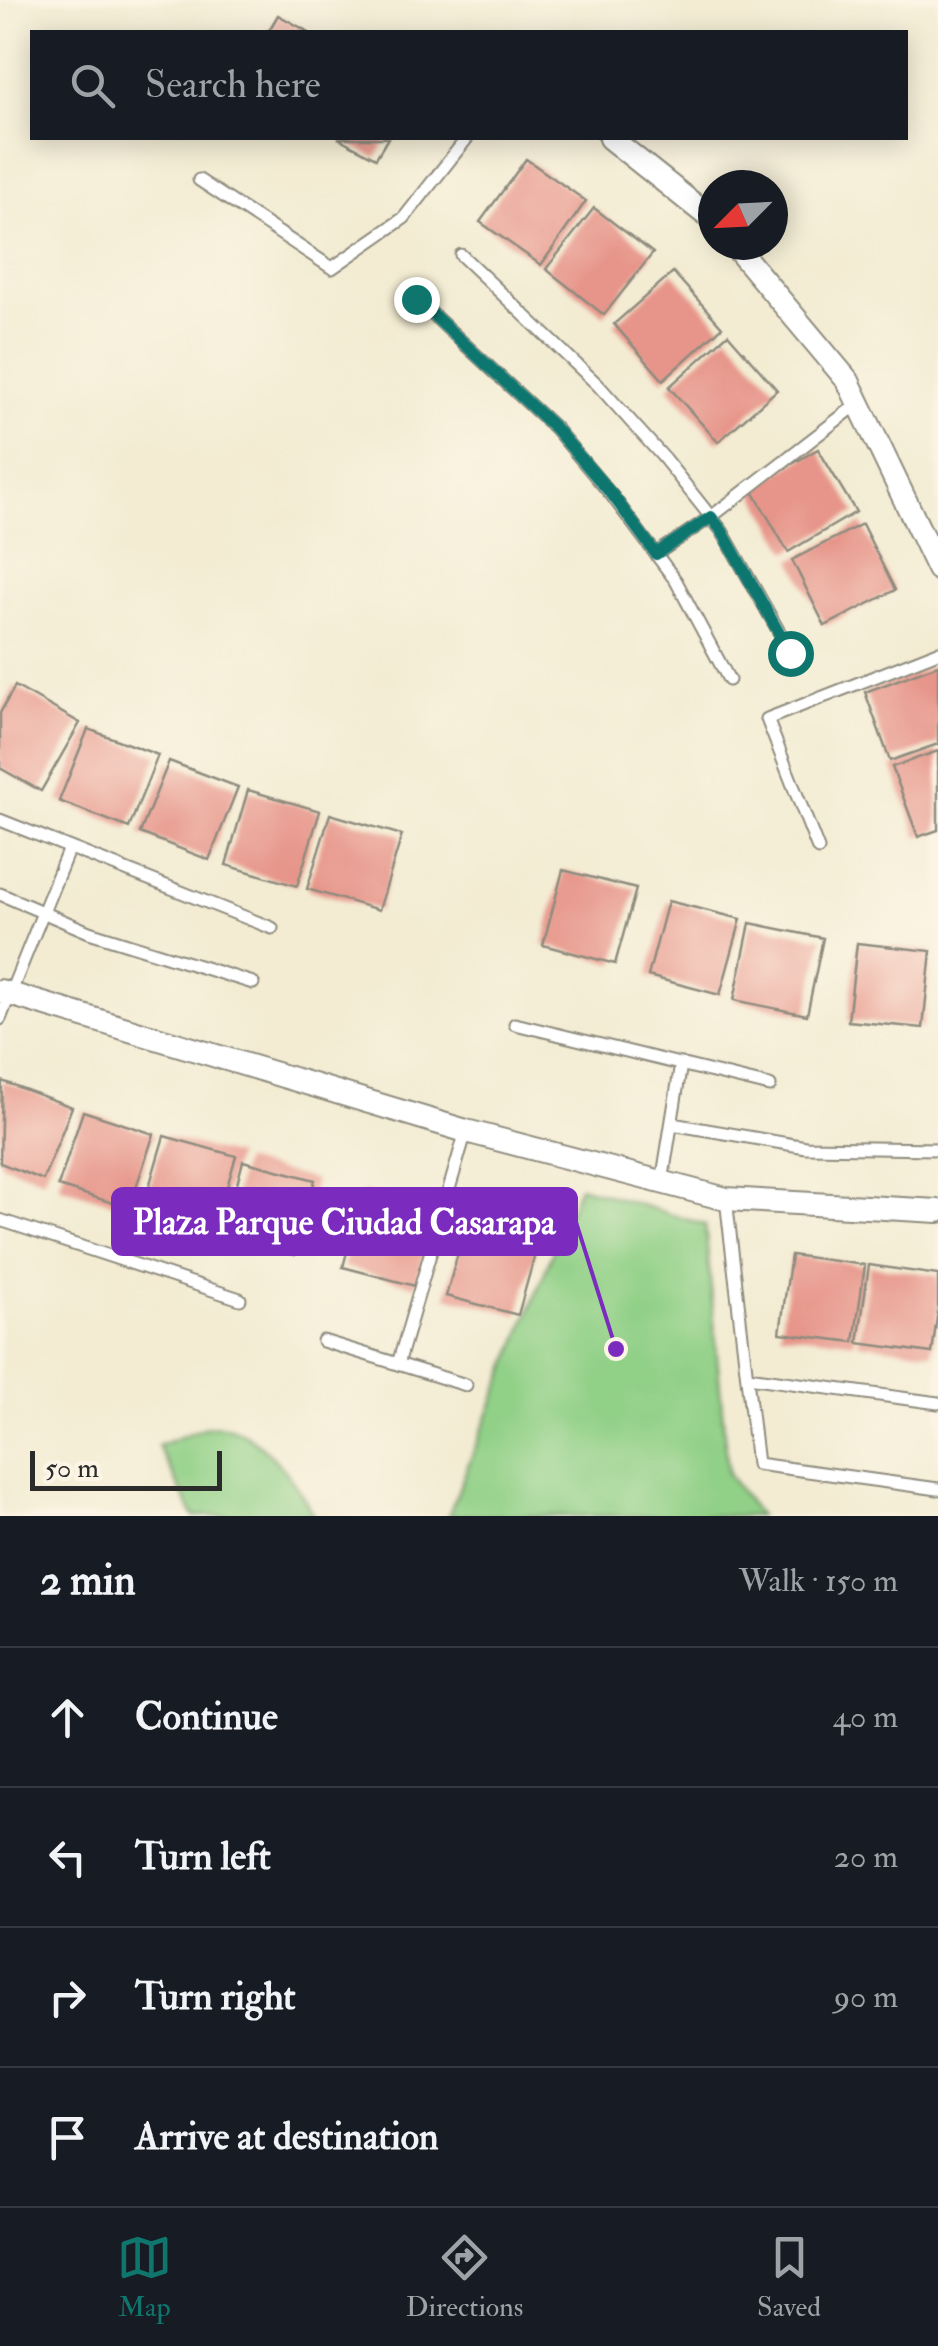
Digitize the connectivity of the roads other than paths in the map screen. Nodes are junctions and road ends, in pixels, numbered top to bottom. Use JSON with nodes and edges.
{"nodes":[{"id":1,"x":465,"y":140,"type":"edge"},
{"id":2,"x":613,"y":140,"type":"edge"},
{"id":3,"x":199,"y":180,"type":"dead end"},
{"id":4,"x":698,"y":208,"type":"edge"},
{"id":5,"x":461,"y":254,"type":"dead end"},
{"id":6,"x":747,"y":260,"type":"edge"},
{"id":7,"x":416,"y":299,"type":"dead end"},
{"id":8,"x":859,"y":404,"type":"junction"},
{"id":9,"x":711,"y":517,"type":"junction"},
{"id":10,"x":656,"y":554,"type":"junction"},
{"id":11,"x":938,"y":569,"type":"edge"},
{"id":12,"x":938,"y":652,"type":"edge"},
{"id":13,"x":790,"y":653,"type":"dead end"},
{"id":14,"x":730,"y":680,"type":"dead end"},
{"id":15,"x":0,"y":820,"type":"edge"},
{"id":16,"x":69,"y":848,"type":"junction"},
{"id":17,"x":818,"y":849,"type":"dead end"},
{"id":18,"x":0,"y":894,"type":"edge"},
{"id":19,"x":44,"y":912,"type":"junction"},
{"id":20,"x":272,"y":928,"type":"dead end"},
{"id":21,"x":253,"y":983,"type":"dead end"},
{"id":22,"x":6,"y":994,"type":"edge"},
{"id":23,"x":0,"y":1019,"type":"edge"},
{"id":24,"x":515,"y":1024,"type":"dead end"},
{"id":25,"x":681,"y":1064,"type":"junction"},
{"id":26,"x":770,"y":1086,"type":"dead end"},
{"id":27,"x":672,"y":1124,"type":"junction"},
{"id":28,"x":466,"y":1131,"type":"junction"},
{"id":29,"x":938,"y":1149,"type":"edge"},
{"id":30,"x":662,"y":1182,"type":"junction"},
{"id":31,"x":726,"y":1198,"type":"junction"},
{"id":32,"x":938,"y":1211,"type":"edge"},
{"id":33,"x":0,"y":1220,"type":"edge"},
{"id":34,"x":240,"y":1299,"type":"dead end"},
{"id":35,"x":323,"y":1341,"type":"dead end"},
{"id":36,"x":398,"y":1364,"type":"junction"},
{"id":37,"x":748,"y":1376,"type":"junction"},
{"id":38,"x":466,"y":1385,"type":"dead end"},
{"id":39,"x":938,"y":1403,"type":"edge"},
{"id":40,"x":938,"y":1489,"type":"edge"}],
"edges":[{"from":1,"to":3,"type":"lane"},
{"from":2,"to":4,"type":"street"},
{"from":5,"to":9,"type":"lane"},
{"from":6,"to":8,"type":"street"},
{"from":7,"to":10,"type":"lane"},
{"from":8,"to":9,"type":"lane"},
{"from":8,"to":11,"type":"street"},
{"from":9,"to":10,"type":"lane"},
{"from":9,"to":13,"type":"lane"},
{"from":10,"to":14,"type":"lane"},
{"from":12,"to":17,"type":"lane"},
{"from":15,"to":16,"type":"lane"},
{"from":16,"to":19,"type":"lane"},
{"from":16,"to":20,"type":"lane"},
{"from":18,"to":19,"type":"lane"},
{"from":19,"to":21,"type":"lane"},
{"from":19,"to":22,"type":"lane"},
{"from":22,"to":23,"type":"lane"},
{"from":22,"to":28,"type":"street"},
{"from":24,"to":25,"type":"lane"},
{"from":25,"to":26,"type":"lane"},
{"from":25,"to":27,"type":"lane"},
{"from":27,"to":29,"type":"lane"},
{"from":27,"to":30,"type":"lane"},
{"from":28,"to":30,"type":"street"},
{"from":28,"to":36,"type":"lane"},
{"from":30,"to":31,"type":"street"},
{"from":31,"to":32,"type":"street"},
{"from":31,"to":37,"type":"lane"},
{"from":33,"to":34,"type":"lane"},
{"from":35,"to":36,"type":"lane"},
{"from":36,"to":38,"type":"lane"},
{"from":37,"to":39,"type":"lane"},
{"from":37,"to":40,"type":"lane"}]}
